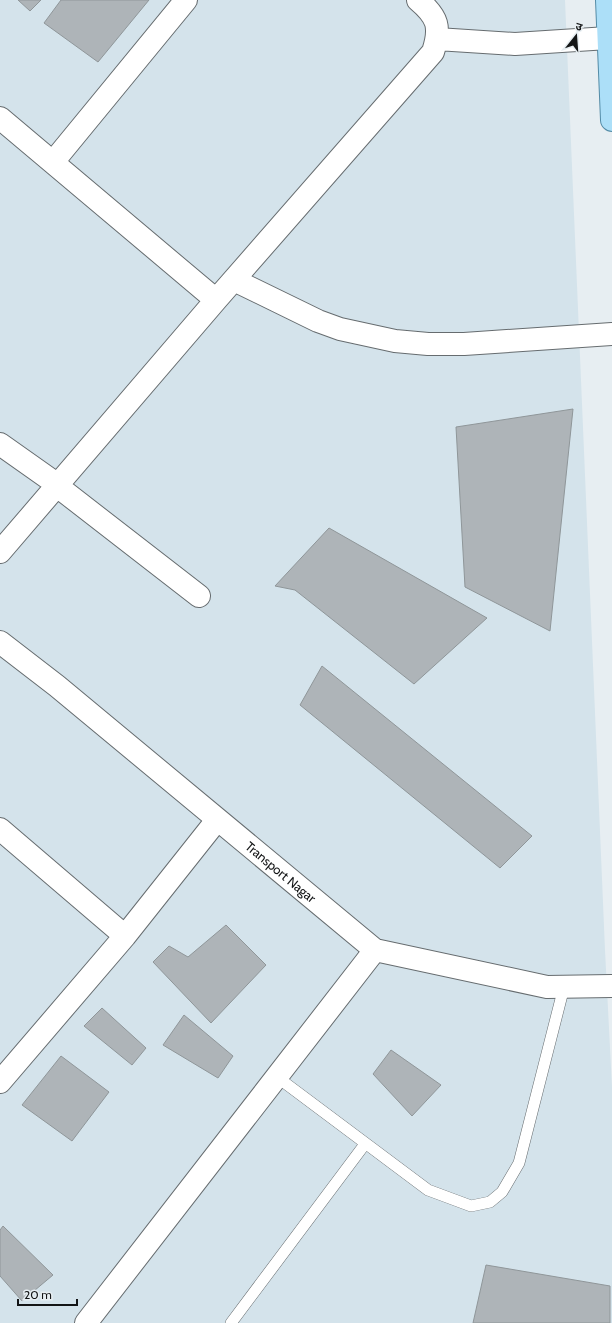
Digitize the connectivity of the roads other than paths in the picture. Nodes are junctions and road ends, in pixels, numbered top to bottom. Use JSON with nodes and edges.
{"nodes":[{"id":1,"x":186,"y":0,"type":"edge"},
{"id":2,"x":418,"y":0,"type":"edge"},
{"id":3,"x":606,"y":0,"type":"edge"},
{"id":4,"x":608,"y":38,"type":"junction"},
{"id":5,"x":437,"y":39,"type":"junction"},
{"id":6,"x":0,"y":118,"type":"edge"},
{"id":7,"x":612,"y":120,"type":"edge"},
{"id":8,"x":53,"y":162,"type":"junction"},
{"id":9,"x":234,"y":280,"type":"junction"},
{"id":10,"x":216,"y":300,"type":"junction"},
{"id":11,"x":612,"y":334,"type":"edge"},
{"id":12,"x":0,"y":444,"type":"edge"},
{"id":13,"x":58,"y":484,"type":"junction"},
{"id":14,"x":0,"y":552,"type":"edge"},
{"id":15,"x":199,"y":596,"type":"dead end"},
{"id":16,"x":0,"y":642,"type":"edge"},
{"id":17,"x":217,"y":820,"type":"junction"},
{"id":18,"x":0,"y":829,"type":"edge"},
{"id":19,"x":125,"y":936,"type":"junction"},
{"id":20,"x":375,"y":950,"type":"junction"},
{"id":21,"x":612,"y":986,"type":"edge"},
{"id":22,"x":564,"y":987,"type":"junction"},
{"id":23,"x":277,"y":1077,"type":"junction"},
{"id":24,"x":0,"y":1082,"type":"edge"},
{"id":25,"x":365,"y":1144,"type":"junction"},
{"id":26,"x":86,"y":1323,"type":"edge"},
{"id":27,"x":231,"y":1323,"type":"edge"}],
"edges":[{"from":1,"to":8,"type":"street"},
{"from":2,"to":5,"type":"street"},
{"from":3,"to":4,"type":"main road"},
{"from":4,"to":5,"type":"street"},
{"from":4,"to":7,"type":"main road"},
{"from":5,"to":9,"type":"street"},
{"from":6,"to":8,"type":"street"},
{"from":8,"to":10,"type":"street"},
{"from":9,"to":10,"type":"street"},
{"from":9,"to":11,"type":"street"},
{"from":10,"to":13,"type":"street"},
{"from":12,"to":13,"type":"street"},
{"from":13,"to":14,"type":"street"},
{"from":13,"to":15,"type":"street"},
{"from":16,"to":17,"type":"street","name":"Transport Nagar"},
{"from":17,"to":19,"type":"street"},
{"from":17,"to":20,"type":"street","name":"Transport Nagar"},
{"from":18,"to":19,"type":"street"},
{"from":19,"to":24,"type":"street"},
{"from":20,"to":22,"type":"street","name":"Transport Nagar"},
{"from":20,"to":23,"type":"street"},
{"from":21,"to":22,"type":"street","name":"Transport Nagar"},
{"from":22,"to":25,"type":"lane"},
{"from":23,"to":25,"type":"lane"},
{"from":23,"to":26,"type":"street"},
{"from":25,"to":27,"type":"lane"}]}
